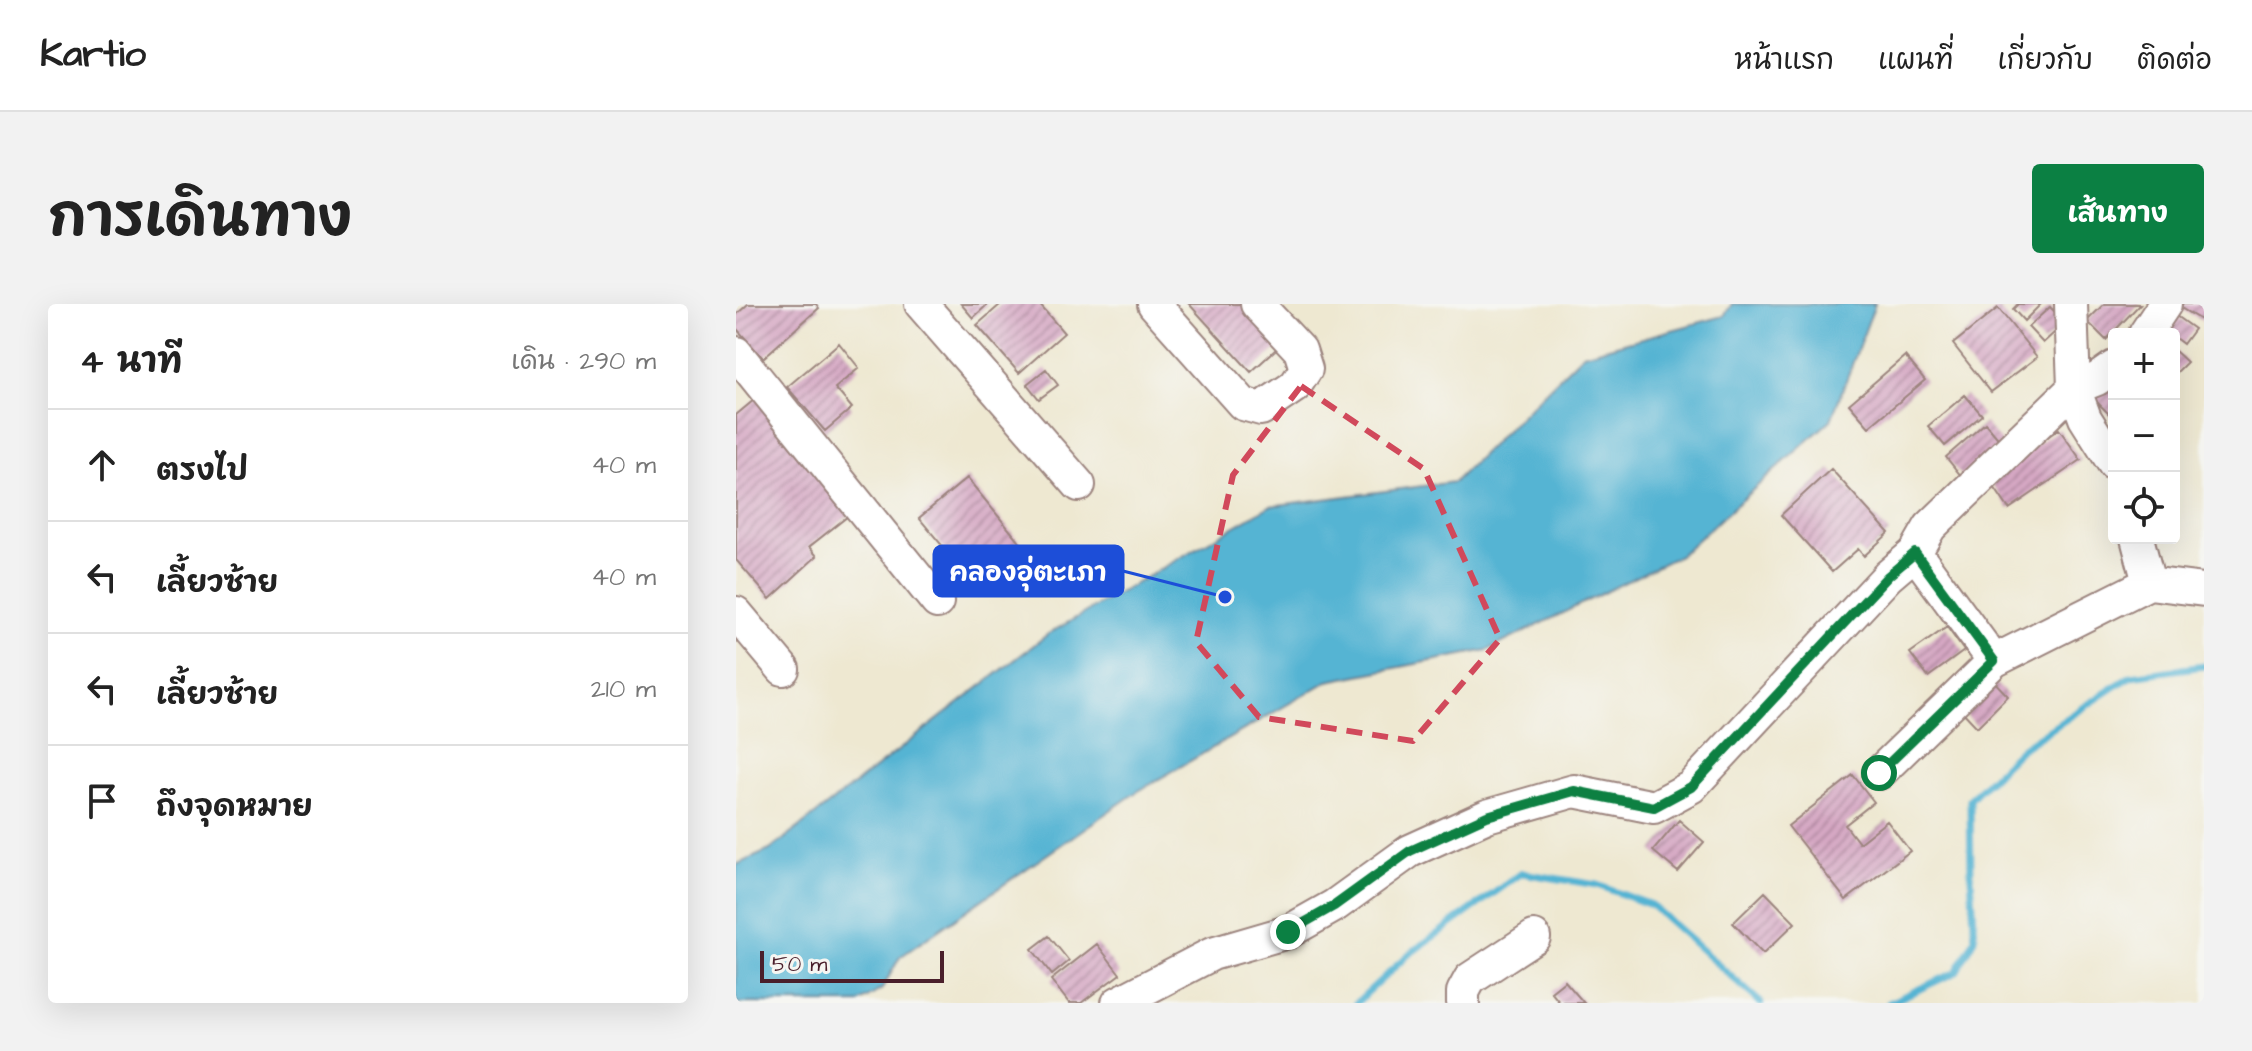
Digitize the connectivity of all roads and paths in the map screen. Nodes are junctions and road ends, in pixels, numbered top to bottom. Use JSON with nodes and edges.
{"nodes":[{"id":1,"x":921,"y":304,"type":"edge"},
{"id":2,"x":1154,"y":304,"type":"edge"},
{"id":3,"x":1257,"y":304,"type":"edge"},
{"id":4,"x":2071,"y":304,"type":"edge"},
{"id":5,"x":2165,"y":304,"type":"edge"},
{"id":6,"x":2149,"y":328,"type":"edge"},
{"id":7,"x":736,"y":353,"type":"edge"},
{"id":8,"x":2108,"y":371,"type":"edge"},
{"id":9,"x":2074,"y":388,"type":"junction"},
{"id":10,"x":2108,"y":454,"type":"edge"},
{"id":11,"x":1079,"y":485,"type":"dead end"},
{"id":12,"x":2139,"y":544,"type":"edge"},
{"id":13,"x":1915,"y":553,"type":"junction"},
{"id":14,"x":2149,"y":583,"type":"junction"},
{"id":15,"x":2204,"y":590,"type":"edge"},
{"id":16,"x":937,"y":602,"type":"dead end"},
{"id":17,"x":736,"y":613,"type":"edge"},
{"id":18,"x":1994,"y":661,"type":"junction"},
{"id":19,"x":783,"y":669,"type":"dead end"},
{"id":20,"x":1879,"y":773,"type":"dead end"},
{"id":21,"x":1534,"y":937,"type":"dead end"},
{"id":22,"x":1118,"y":1003,"type":"edge"},
{"id":23,"x":1463,"y":1003,"type":"edge"}],
"edges":[{"from":1,"to":11,"type":"street"},
{"from":2,"to":3,"type":"street"},
{"from":4,"to":9,"type":"street"},
{"from":5,"to":6,"type":"street"},
{"from":7,"to":16,"type":"street"},
{"from":8,"to":9,"type":"street"},
{"from":9,"to":10,"type":"street"},
{"from":9,"to":13,"type":"street"},
{"from":12,"to":14,"type":"street"},
{"from":13,"to":18,"type":"street"},
{"from":13,"to":22,"type":"street"},
{"from":14,"to":15,"type":"street"},
{"from":14,"to":18,"type":"street"},
{"from":17,"to":19,"type":"street"},
{"from":18,"to":20,"type":"street"},
{"from":21,"to":23,"type":"street"}]}
